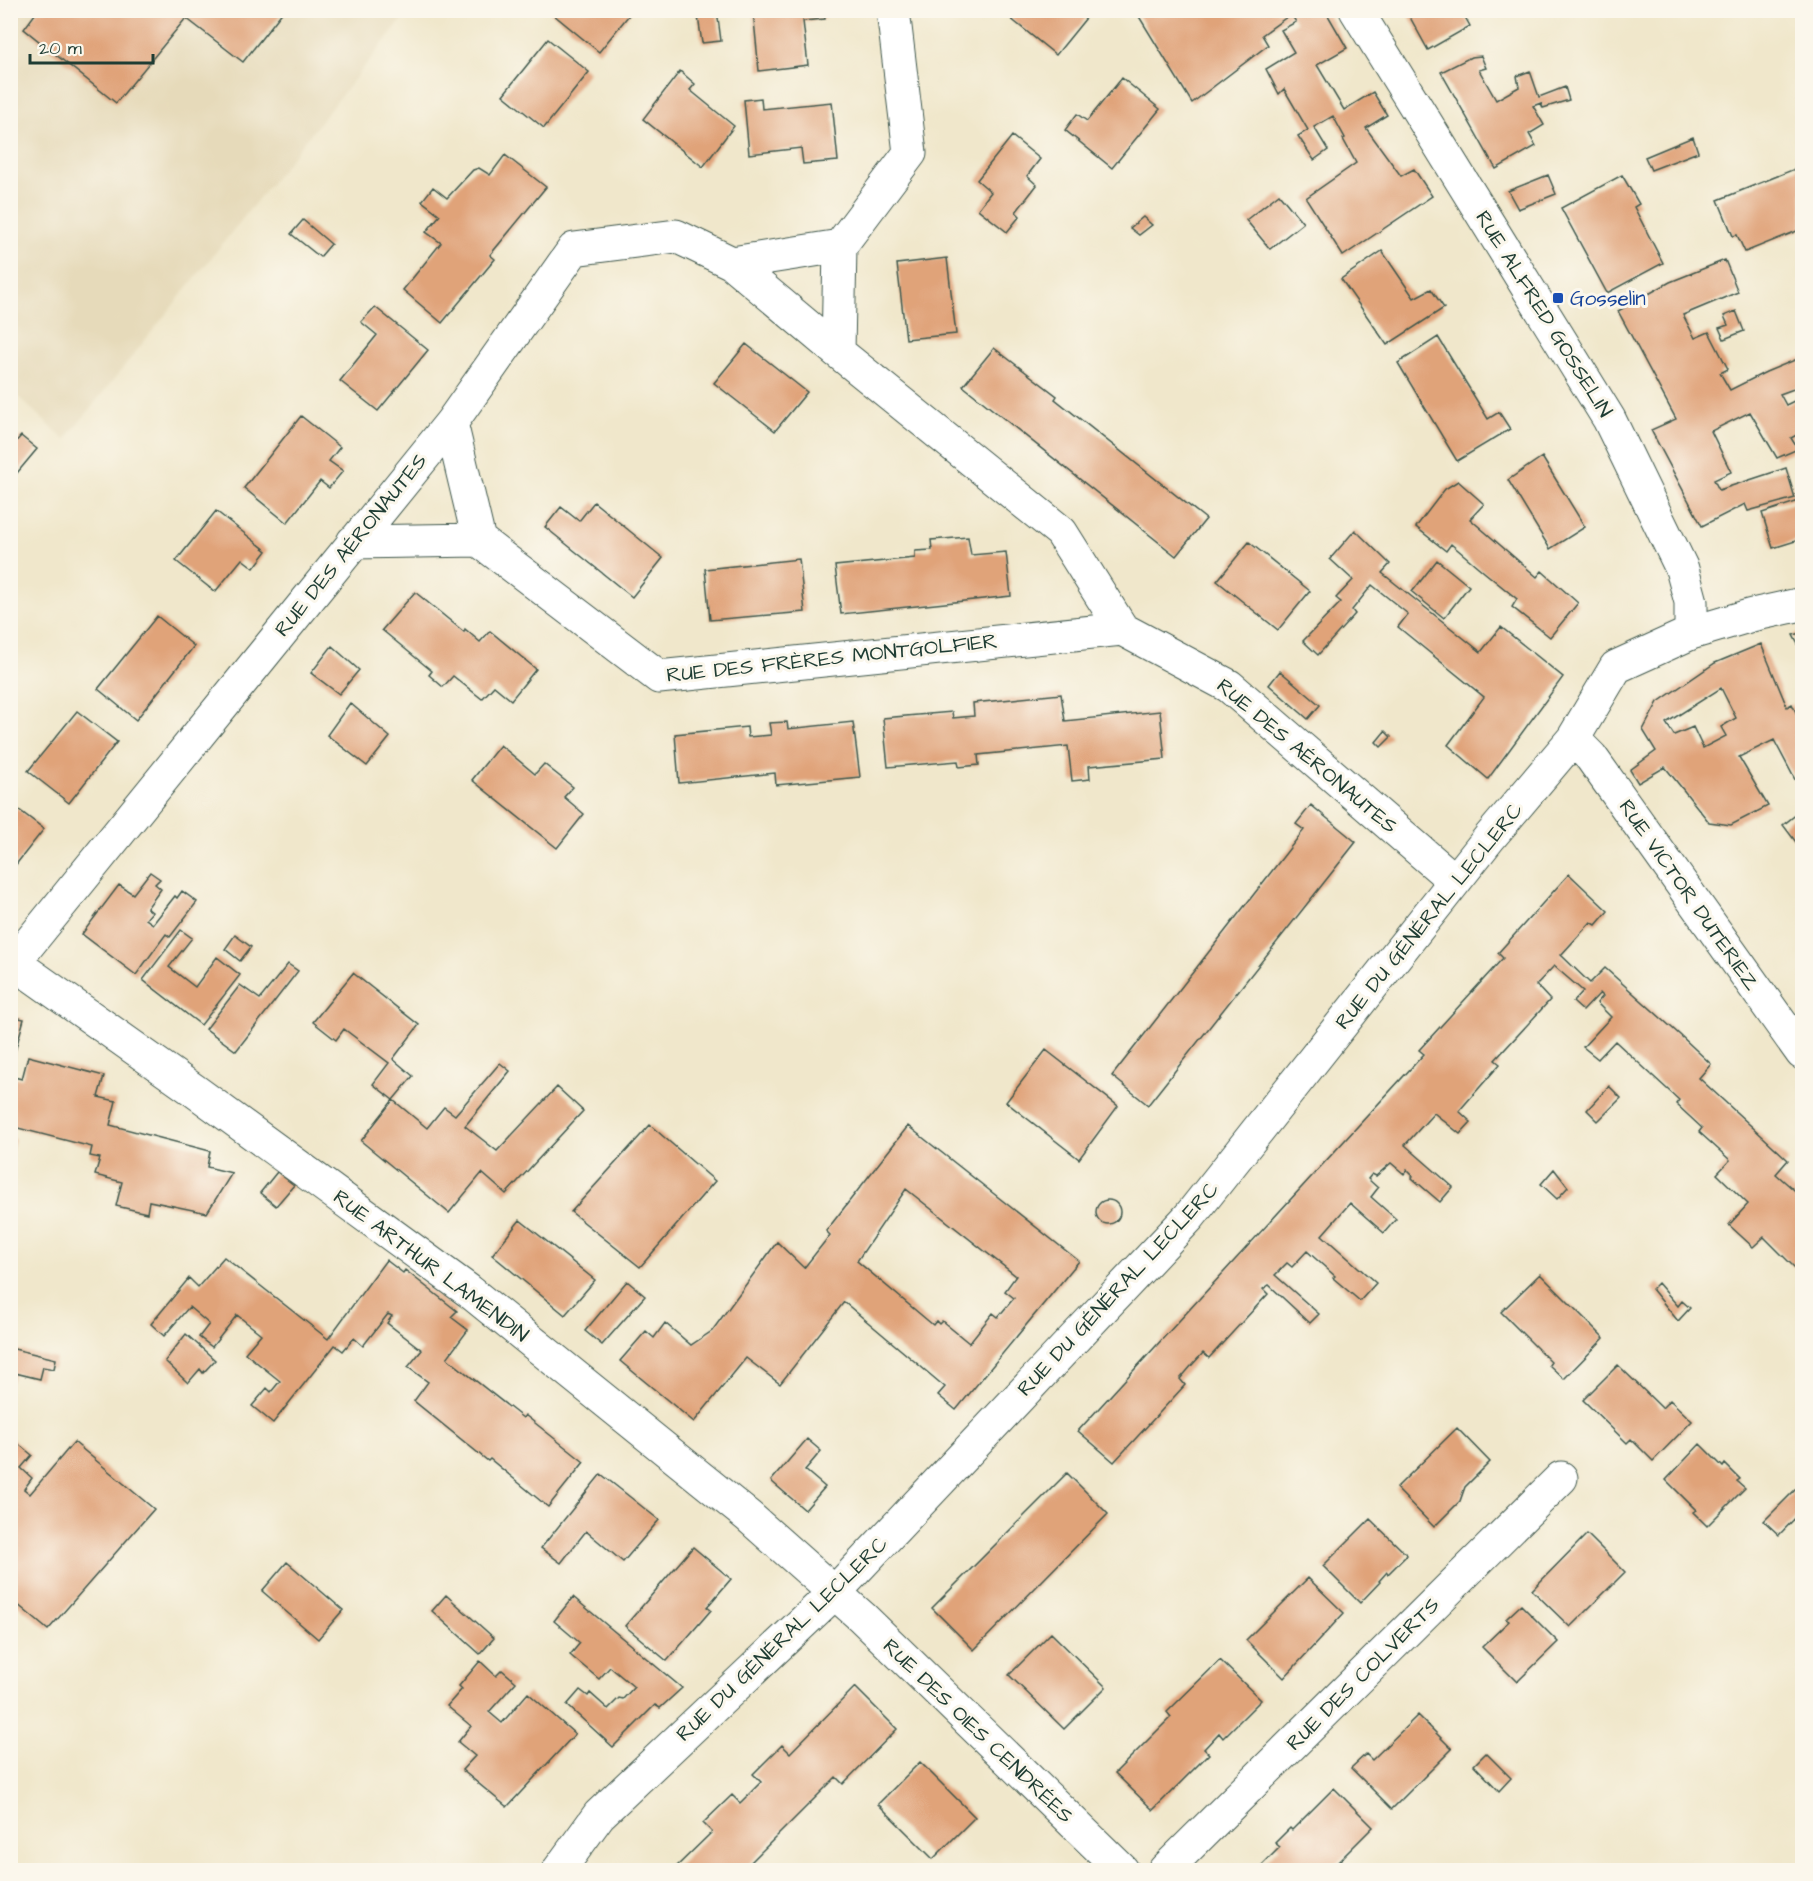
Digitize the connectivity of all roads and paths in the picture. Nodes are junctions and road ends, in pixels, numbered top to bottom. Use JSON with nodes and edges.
{"nodes":[{"id":1,"x":893,"y":10,"type":"edge"},
{"id":2,"x":1356,"y":10,"type":"edge"},
{"id":3,"x":840,"y":246,"type":"junction"},
{"id":4,"x":732,"y":263,"type":"junction"},
{"id":5,"x":838,"y":352,"type":"junction"},
{"id":6,"x":451,"y":423,"type":"junction"},
{"id":7,"x":479,"y":540,"type":"junction"},
{"id":8,"x":353,"y":542,"type":"junction"},
{"id":9,"x":1803,"y":604,"type":"edge"},
{"id":10,"x":1122,"y":629,"type":"junction"},
{"id":11,"x":1691,"y":633,"type":"junction"},
{"id":12,"x":1573,"y":739,"type":"junction"},
{"id":13,"x":1455,"y":881,"type":"junction"},
{"id":14,"x":12,"y":961,"type":"edge"},
{"id":15,"x":1803,"y":1053,"type":"edge"},
{"id":16,"x":1561,"y":1478,"type":"dead end"},
{"id":17,"x":834,"y":1593,"type":"junction"},
{"id":18,"x":559,"y":1870,"type":"edge"},
{"id":19,"x":1122,"y":1870,"type":"edge"},
{"id":20,"x":1165,"y":1870,"type":"edge"}],
"edges":[{"from":1,"to":3,"type":"street"},
{"from":2,"to":11,"type":"street","name":"RUE ALFRED GOSSELIN"},
{"from":3,"to":4,"type":"street"},
{"from":3,"to":5,"type":"street"},
{"from":4,"to":5,"type":"street","name":"RUE DES AÉRONAUTES"},
{"from":4,"to":6,"type":"street","name":"RUE DES AÉRONAUTES"},
{"from":5,"to":10,"type":"street","name":"RUE DES AÉRONAUTES"},
{"from":6,"to":7,"type":"street"},
{"from":6,"to":8,"type":"street","name":"RUE DES AÉRONAUTES"},
{"from":7,"to":8,"type":"street"},
{"from":7,"to":10,"type":"street","name":"RUE DES FRÈRES MONTGOLFIER"},
{"from":8,"to":14,"type":"street","name":"RUE DES AÉRONAUTES"},
{"from":9,"to":11,"type":"street","name":"RUE DU GÉNÉRAL LECLERC"},
{"from":10,"to":13,"type":"street","name":"RUE DES AÉRONAUTES"},
{"from":11,"to":12,"type":"street","name":"RUE DU GÉNÉRAL LECLERC"},
{"from":12,"to":13,"type":"street","name":"RUE DU GÉNÉRAL LECLERC"},
{"from":12,"to":15,"type":"street","name":"RUE VICTOR DUTERIEZ"},
{"from":13,"to":17,"type":"street","name":"RUE DU GÉNÉRAL LECLERC"},
{"from":14,"to":17,"type":"street","name":"RUE ARTHUR LAMENDIN"},
{"from":16,"to":20,"type":"street","name":"RUE DES COLVERTS"},
{"from":17,"to":18,"type":"street","name":"RUE DU GÉNÉRAL LECLERC"},
{"from":17,"to":19,"type":"street","name":"RUE DES OIES CENDRÉES"}]}
